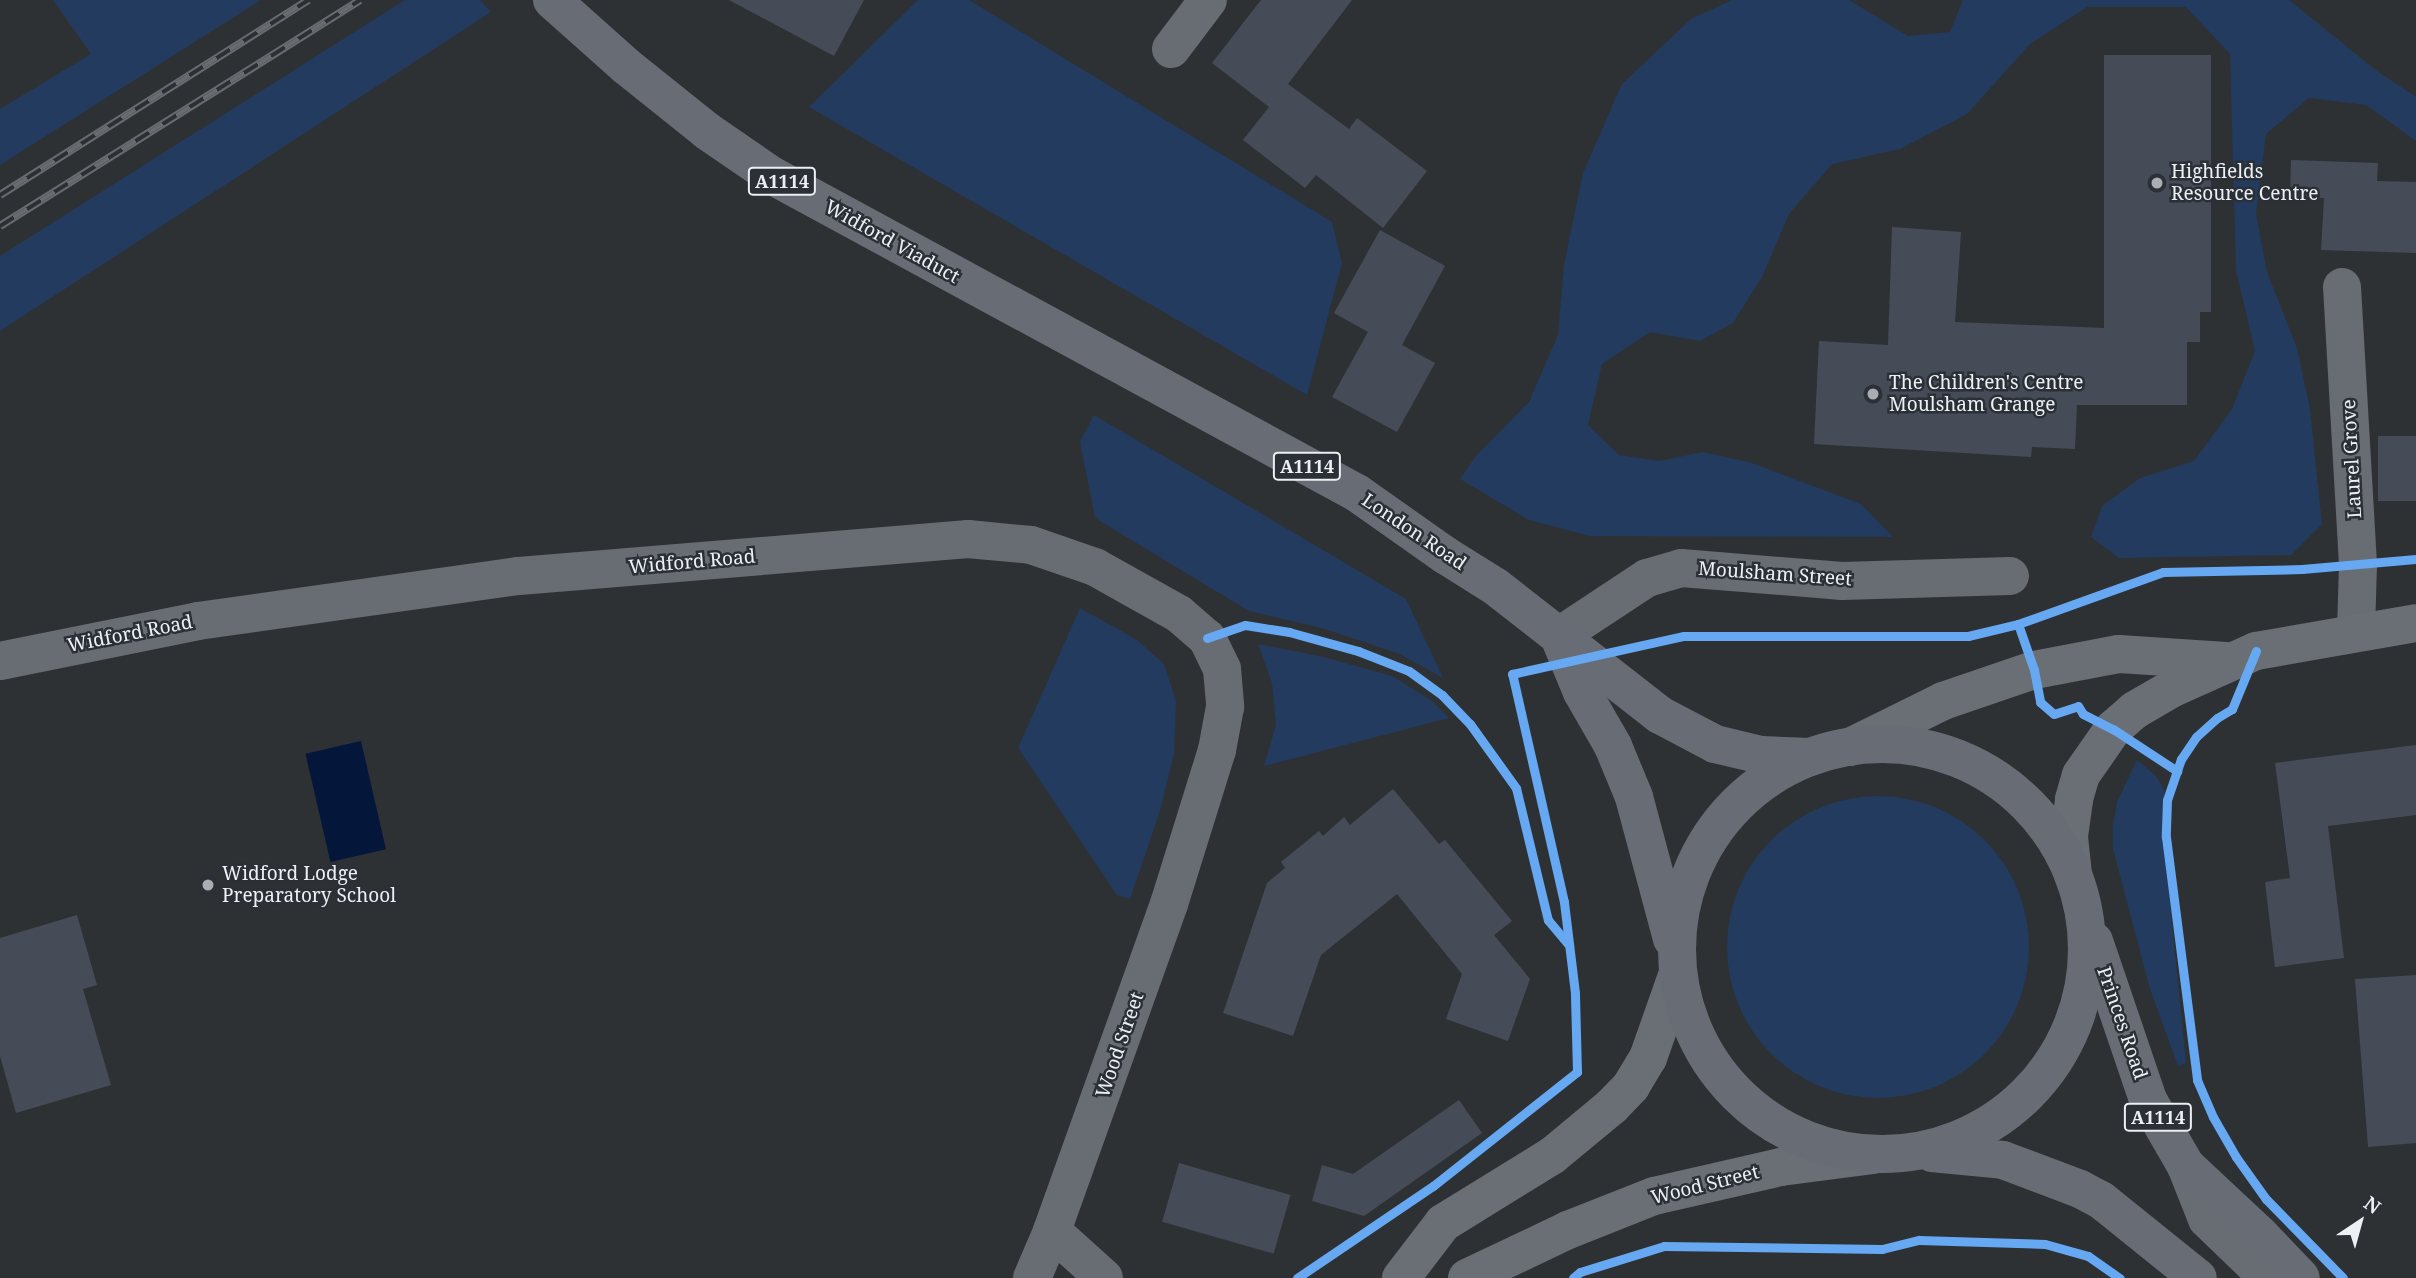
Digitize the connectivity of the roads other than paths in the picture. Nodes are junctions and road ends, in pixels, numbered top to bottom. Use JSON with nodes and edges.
{"nodes":[{"id":1,"x":552,"y":0,"type":"edge"},
{"id":2,"x":1208,"y":0,"type":"edge"},
{"id":3,"x":1171,"y":49,"type":"dead end"},
{"id":4,"x":2342,"y":287,"type":"dead end"},
{"id":5,"x":1040,"y":322,"type":"joint"},
{"id":6,"x":2010,"y":576,"type":"dead end"},
{"id":7,"x":2416,"y":623,"type":"edge"},
{"id":8,"x":2356,"y":631,"type":"junction"},
{"id":9,"x":1559,"y":636,"type":"junction"},
{"id":10,"x":0,"y":661,"type":"edge"},
{"id":11,"x":2231,"y":661,"type":"junction"},
{"id":12,"x":1850,"y":747,"type":"junction"},
{"id":13,"x":1810,"y":757,"type":"junction"},
{"id":14,"x":1205,"y":791,"type":"joint"},
{"id":15,"x":2073,"y":875,"type":"junction"},
{"id":16,"x":2084,"y":913,"type":"junction"},
{"id":17,"x":1677,"y":964,"type":"junction"},
{"id":18,"x":1916,"y":1152,"type":"junction"},
{"id":19,"x":1873,"y":1155,"type":"junction"},
{"id":20,"x":2186,"y":1166,"type":"junction"},
{"id":21,"x":1052,"y":1231,"type":"junction"},
{"id":22,"x":1032,"y":1278,"type":"edge"},
{"id":23,"x":1104,"y":1278,"type":"edge"},
{"id":24,"x":1401,"y":1278,"type":"edge"},
{"id":25,"x":1467,"y":1278,"type":"edge"},
{"id":26,"x":2198,"y":1278,"type":"edge"},
{"id":27,"x":2267,"y":1278,"type":"edge"},
{"id":28,"x":2301,"y":1278,"type":"edge"}],
"edges":[{"from":1,"to":5,"type":"main road","name":"Widford Viaduct","number":"A1114"},
{"from":2,"to":3,"type":"street"},
{"from":4,"to":8,"type":"street","name":"Laurel Grove"},
{"from":5,"to":9,"type":"main road","name":"London Road","number":"A1114"},
{"from":6,"to":9,"type":"street","name":"Moulsham Street"},
{"from":7,"to":8,"type":"main road"},
{"from":8,"to":11,"type":"main road"},
{"from":9,"to":13,"type":"main road","name":"London Road","number":"A1114"},
{"from":9,"to":17,"type":"main road","name":"London Road","number":"A1114"},
{"from":10,"to":14,"type":"street","name":"Widford Road"},
{"from":11,"to":12,"type":"main road"},
{"from":11,"to":15,"type":"main road"},
{"from":12,"to":13,"type":"main road","number":"A1114"},
{"from":12,"to":15,"type":"main road","number":"A1114"},
{"from":13,"to":17,"type":"main road","number":"A1114"},
{"from":14,"to":21,"type":"street","name":"Wood Street"},
{"from":15,"to":16,"type":"main road","number":"A1114"},
{"from":16,"to":18,"type":"main road","number":"A1114"},
{"from":16,"to":20,"type":"main road","name":"Princes Road","number":"A1114"},
{"from":17,"to":19,"type":"main road","number":"A1114"},
{"from":17,"to":24,"type":"main road"},
{"from":18,"to":19,"type":"main road","number":"A1114"},
{"from":18,"to":26,"type":"main road","number":"A1114"},
{"from":19,"to":25,"type":"main road","name":"Wood Street"},
{"from":20,"to":27,"type":"street","name":"Princes Road"},
{"from":20,"to":28,"type":"main road","name":"Princes Road","number":"A1114"},
{"from":21,"to":22,"type":"street","name":"Wood Street"},
{"from":21,"to":23,"type":"street"}]}
